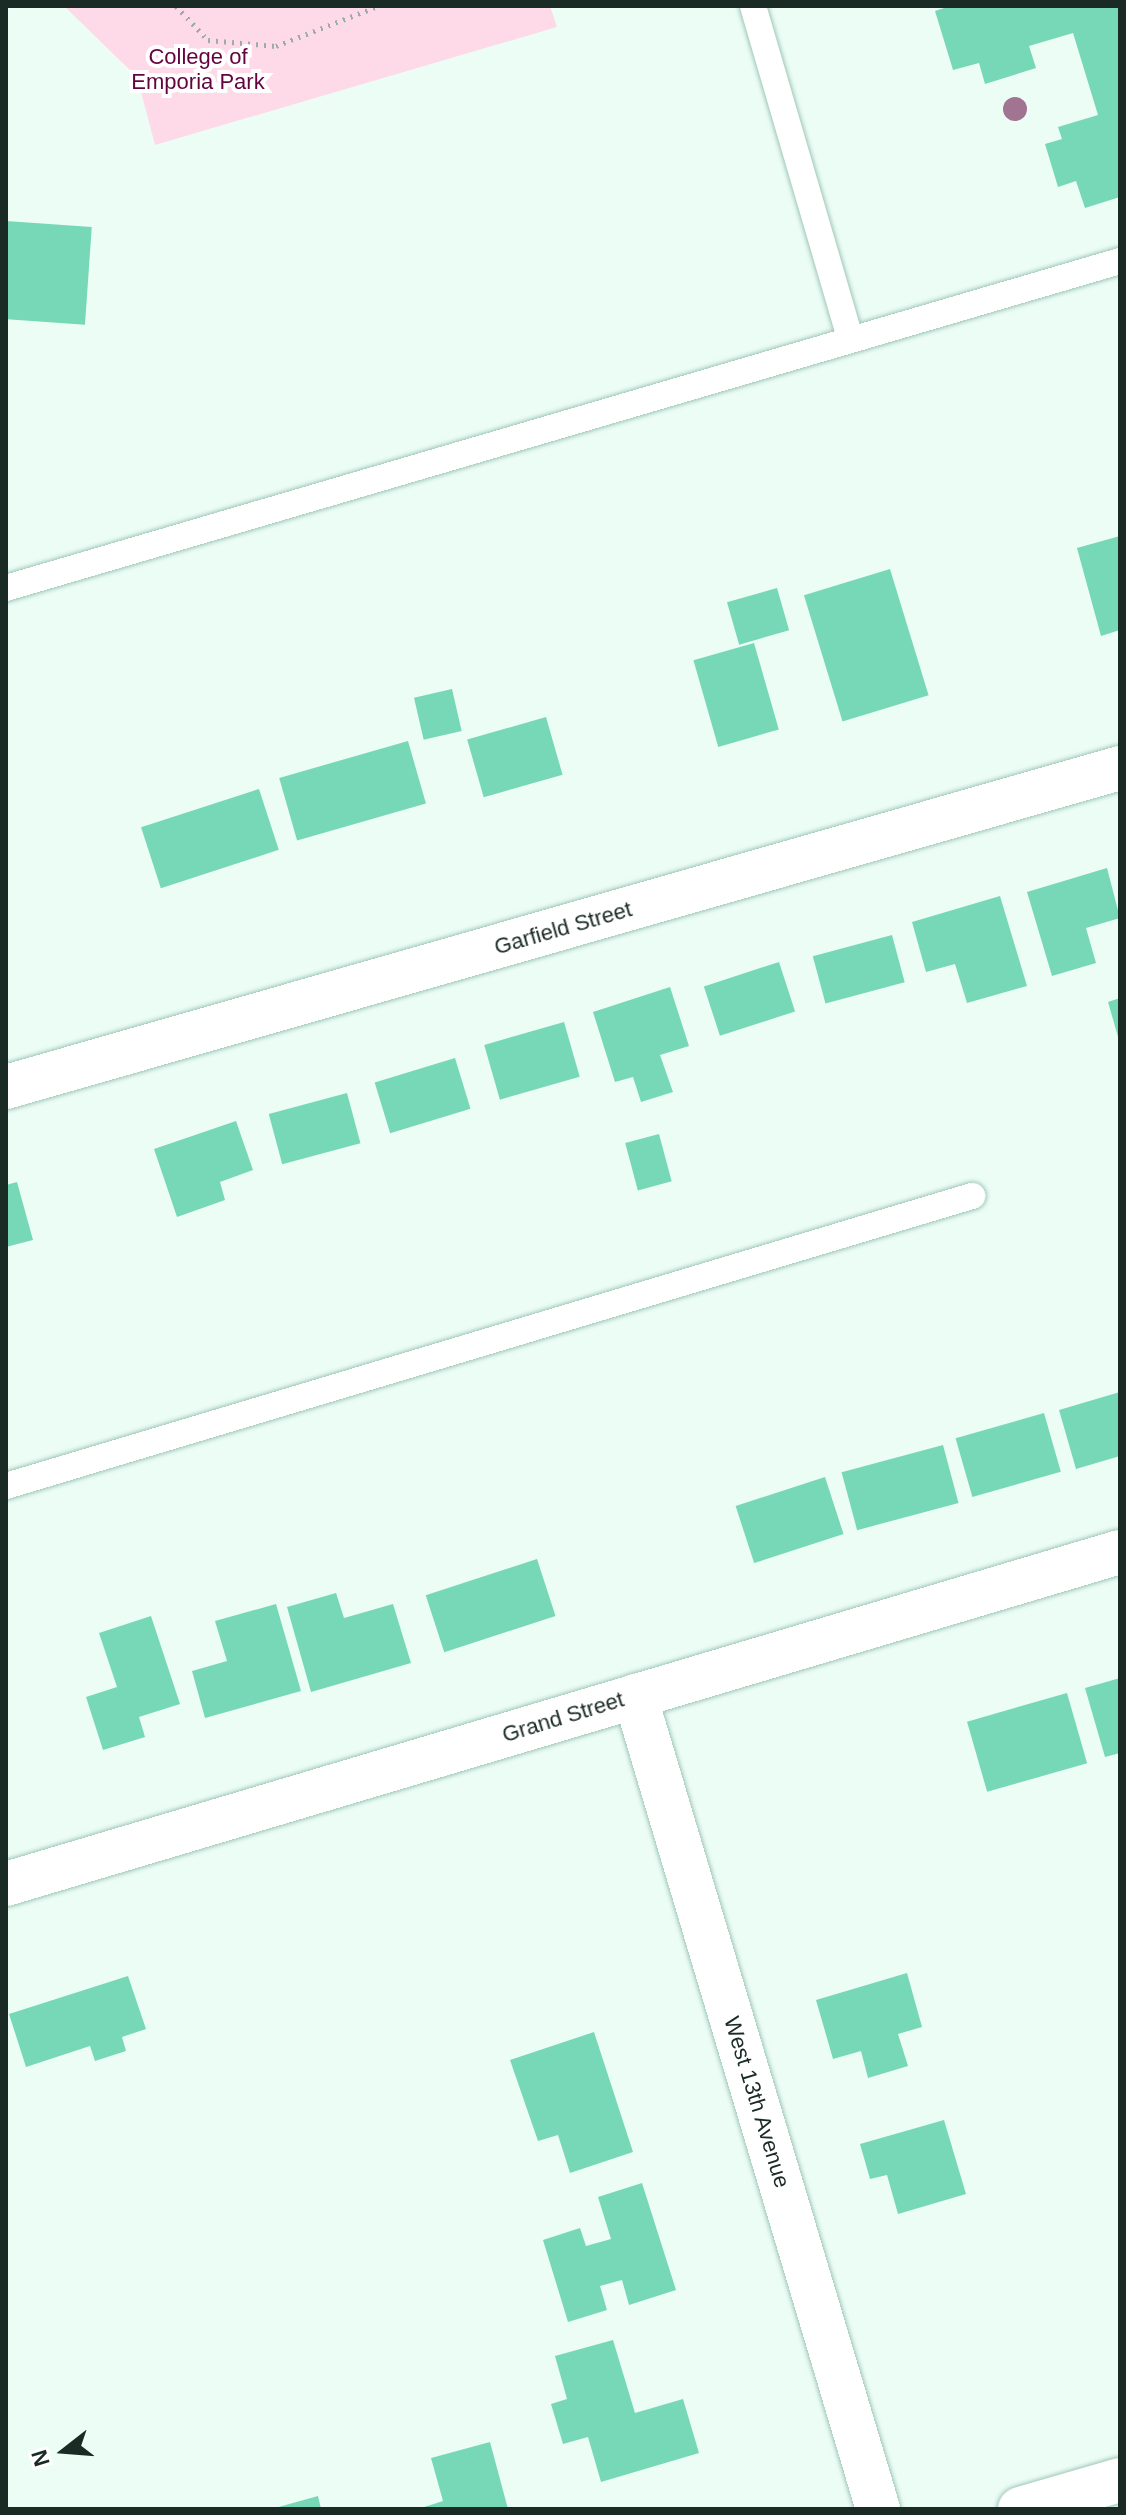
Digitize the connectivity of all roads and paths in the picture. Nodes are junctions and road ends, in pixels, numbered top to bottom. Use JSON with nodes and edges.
{"nodes":[{"id":1,"x":176,"y":6,"type":"edge"},
{"id":2,"x":378,"y":6,"type":"edge"},
{"id":3,"x":753,"y":6,"type":"edge"},
{"id":4,"x":1120,"y":261,"type":"edge"},
{"id":5,"x":850,"y":338,"type":"junction"},
{"id":6,"x":6,"y":588,"type":"edge"},
{"id":7,"x":1120,"y":768,"type":"edge"},
{"id":8,"x":6,"y":1087,"type":"edge"},
{"id":9,"x":972,"y":1196,"type":"dead end"},
{"id":10,"x":6,"y":1486,"type":"edge"},
{"id":11,"x":1120,"y":1552,"type":"edge"},
{"id":12,"x":635,"y":1696,"type":"junction"},
{"id":13,"x":6,"y":1884,"type":"edge"},
{"id":14,"x":1120,"y":2480,"type":"edge"},
{"id":15,"x":878,"y":2509,"type":"edge"},
{"id":16,"x":1020,"y":2509,"type":"edge"}],
"edges":[{"from":1,"to":2,"type":"path"},
{"from":3,"to":5,"type":"lane"},
{"from":4,"to":5,"type":"lane"},
{"from":5,"to":6,"type":"lane"},
{"from":7,"to":8,"type":"street","name":"Garfield Street"},
{"from":9,"to":10,"type":"lane"},
{"from":11,"to":12,"type":"street","name":"Grand Street"},
{"from":12,"to":13,"type":"street","name":"Grand Street"},
{"from":12,"to":15,"type":"street","name":"West 13th Avenue"},
{"from":14,"to":16,"type":"street"}]}
